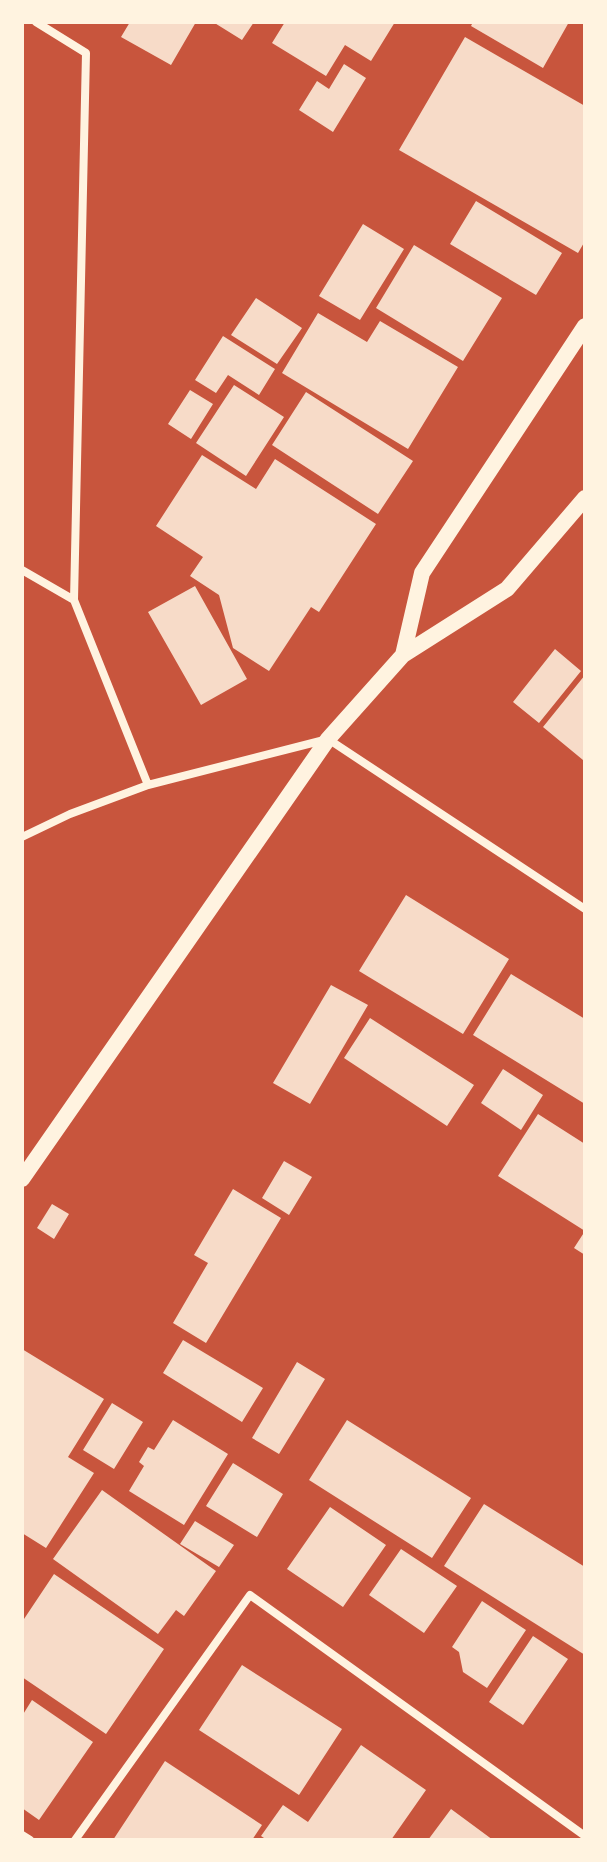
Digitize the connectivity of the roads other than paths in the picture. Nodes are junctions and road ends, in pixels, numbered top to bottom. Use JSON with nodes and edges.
{"nodes":[{"id":1,"x":36,"y":22,"type":"edge"},
{"id":2,"x":585,"y":326,"type":"edge"},
{"id":3,"x":585,"y":498,"type":"edge"},
{"id":4,"x":22,"y":570,"type":"edge"},
{"id":5,"x":74,"y":600,"type":"junction"},
{"id":6,"x":403,"y":655,"type":"junction"},
{"id":7,"x":328,"y":739,"type":"junction"},
{"id":8,"x":148,"y":785,"type":"junction"},
{"id":9,"x":22,"y":837,"type":"edge"},
{"id":10,"x":585,"y":909,"type":"edge"},
{"id":11,"x":22,"y":1179,"type":"edge"},
{"id":12,"x":22,"y":1835,"type":"edge"},
{"id":13,"x":585,"y":1836,"type":"edge"},
{"id":14,"x":30,"y":1840,"type":"edge"},
{"id":15,"x":75,"y":1840,"type":"edge"}],
"edges":[{"from":1,"to":5,"type":"street"},
{"from":2,"to":6,"type":"main road"},
{"from":3,"to":6,"type":"main road"},
{"from":4,"to":5,"type":"street"},
{"from":5,"to":8,"type":"street"},
{"from":6,"to":7,"type":"main road"},
{"from":7,"to":8,"type":"street"},
{"from":7,"to":10,"type":"street"},
{"from":7,"to":11,"type":"main road"},
{"from":8,"to":9,"type":"street"},
{"from":12,"to":14,"type":"street"},
{"from":13,"to":15,"type":"street"}]}
